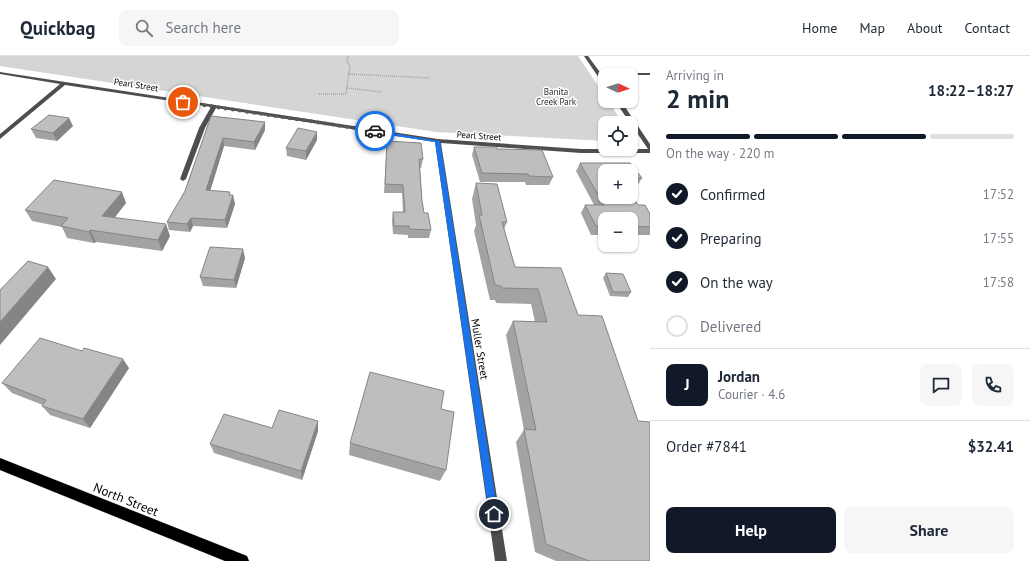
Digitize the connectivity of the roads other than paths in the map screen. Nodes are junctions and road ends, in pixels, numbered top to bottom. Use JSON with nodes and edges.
{"nodes":[{"id":1,"x":586,"y":56,"type":"edge"},
{"id":2,"x":0,"y":73,"type":"edge"},
{"id":3,"x":598,"y":73,"type":"edge"},
{"id":4,"x":638,"y":74,"type":"edge"},
{"id":5,"x":650,"y":74,"type":"edge"},
{"id":6,"x":64,"y":83,"type":"junction"},
{"id":7,"x":214,"y":106,"type":"junction"},
{"id":8,"x":623,"y":108,"type":"edge"},
{"id":9,"x":0,"y":137,"type":"edge"},
{"id":10,"x":438,"y":141,"type":"junction"},
{"id":11,"x":650,"y":149,"type":"edge"},
{"id":12,"x":183,"y":179,"type":"dead end"},
{"id":13,"x":0,"y":464,"type":"edge"},
{"id":14,"x":234,"y":560,"type":"edge"},
{"id":15,"x":500,"y":561,"type":"edge"}],
"edges":[{"from":1,"to":3,"type":"street"},
{"from":2,"to":6,"type":"street","name":"Pearl Street"},
{"from":4,"to":5,"type":"street"},
{"from":6,"to":7,"type":"street","name":"Pearl Street"},
{"from":6,"to":9,"type":"street"},
{"from":7,"to":10,"type":"street","name":"Pearl Street"},
{"from":7,"to":12,"type":"street"},
{"from":8,"to":11,"type":"street"},
{"from":10,"to":11,"type":"street","name":"Pearl Street"},
{"from":10,"to":15,"type":"street","name":"Muller Street"},
{"from":13,"to":14,"type":"main road","name":"North Street"}]}
